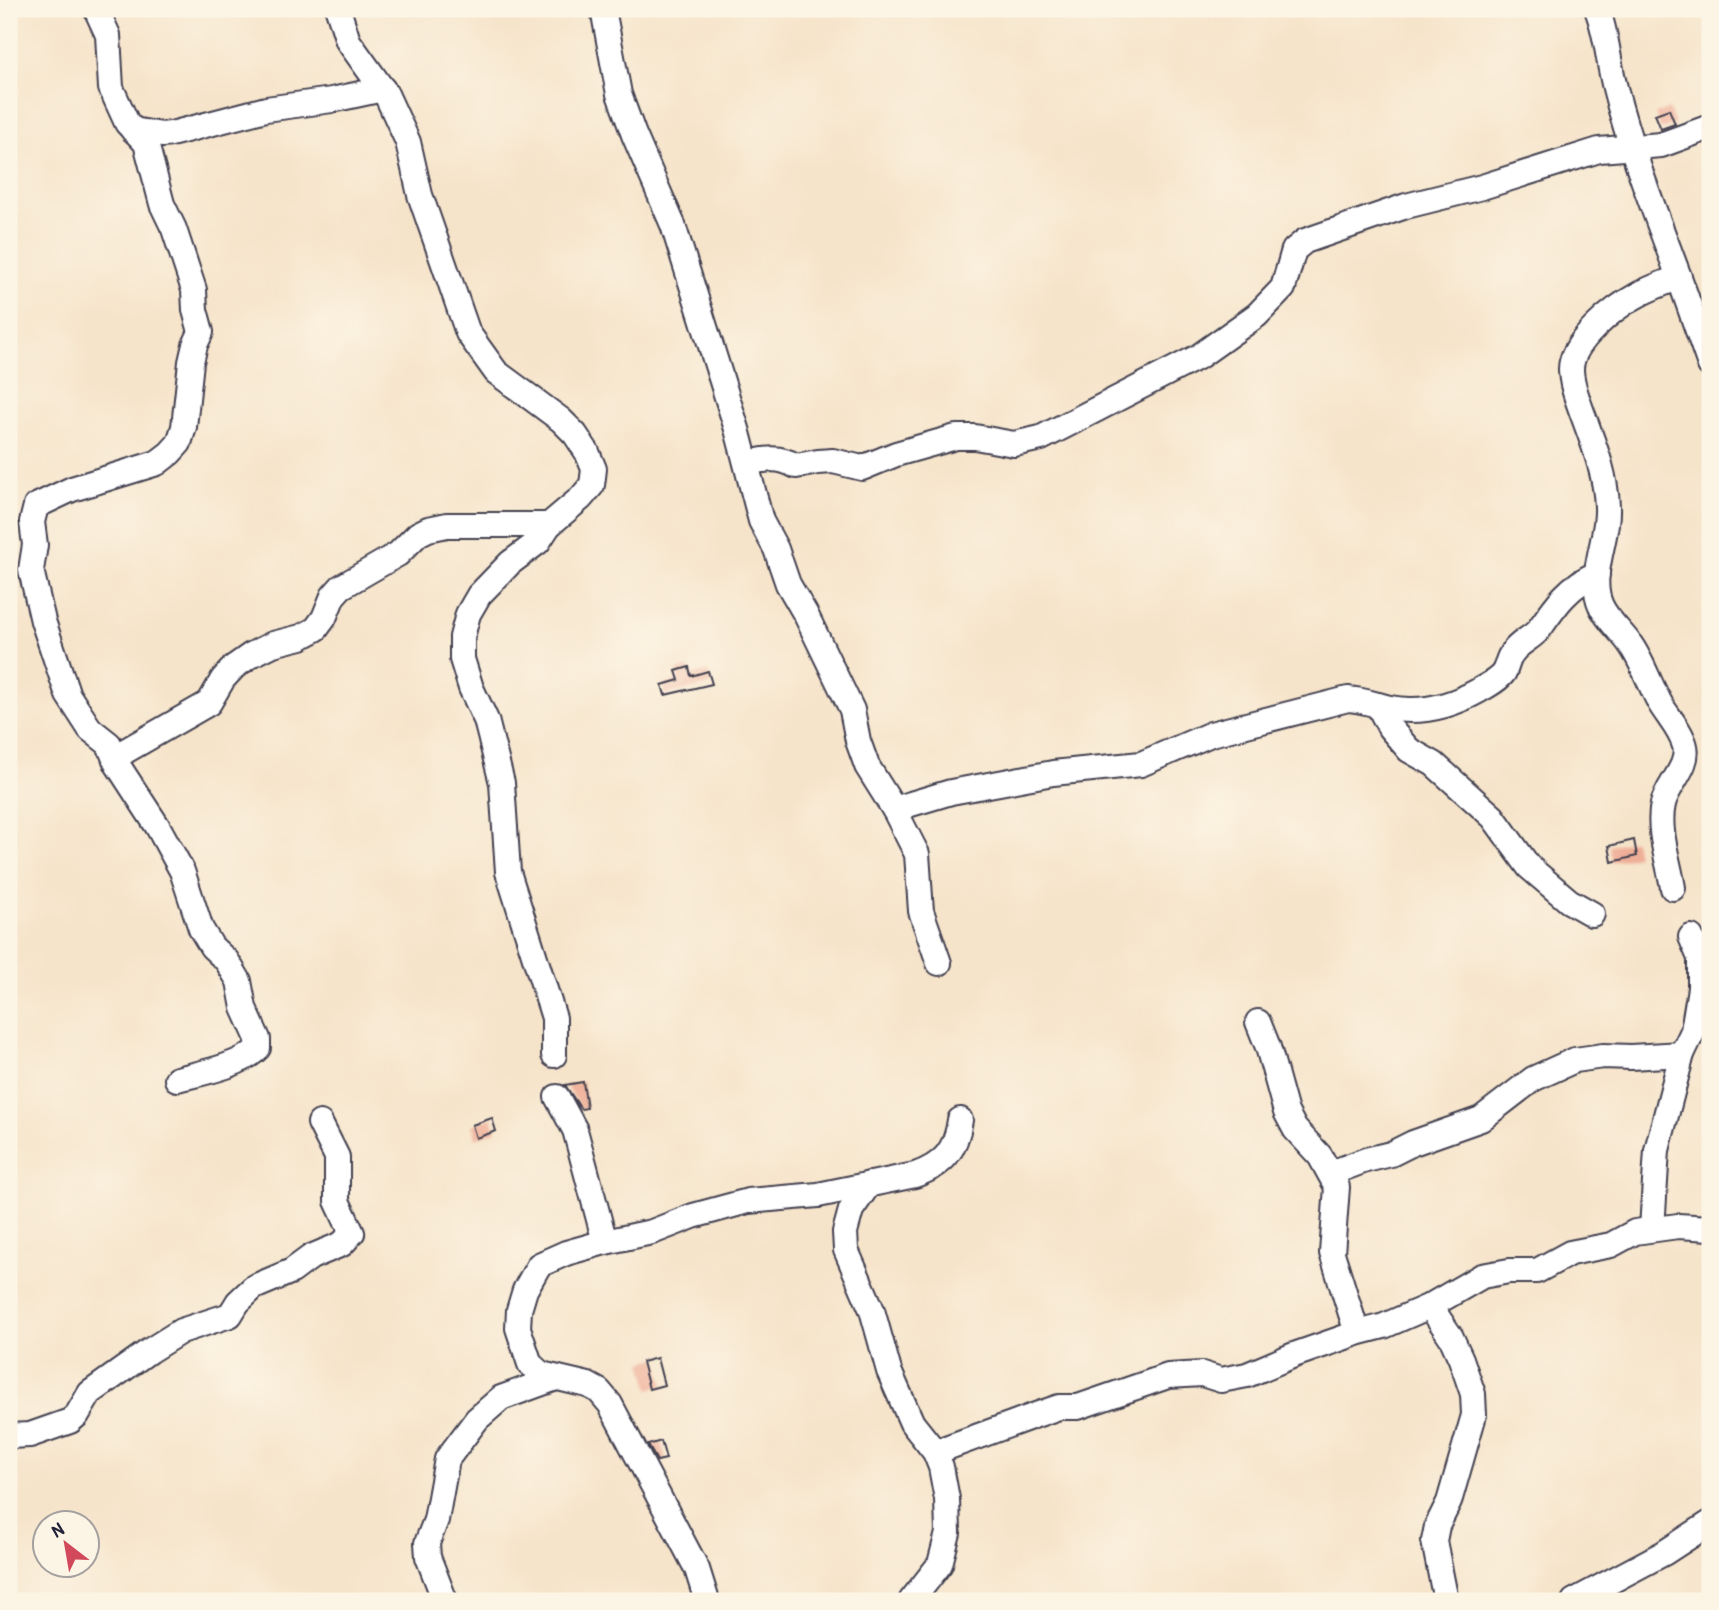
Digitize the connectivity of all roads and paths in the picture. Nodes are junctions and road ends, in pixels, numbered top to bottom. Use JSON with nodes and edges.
{"nodes":[{"id":1,"x":96,"y":9,"type":"edge"},
{"id":2,"x":338,"y":9,"type":"edge"},
{"id":3,"x":603,"y":9,"type":"edge"},
{"id":4,"x":1597,"y":9,"type":"edge"},
{"id":5,"x":383,"y":89,"type":"junction"},
{"id":6,"x":1710,"y":127,"type":"edge"},
{"id":7,"x":134,"y":130,"type":"junction"},
{"id":8,"x":1634,"y":148,"type":"junction"},
{"id":9,"x":1679,"y":277,"type":"junction"},
{"id":10,"x":1710,"y":365,"type":"edge"},
{"id":11,"x":747,"y":463,"type":"junction"},
{"id":12,"x":549,"y":524,"type":"junction"},
{"id":13,"x":1597,"y":574,"type":"junction"},
{"id":14,"x":1378,"y":705,"type":"junction"},
{"id":15,"x":115,"y":759,"type":"junction"},
{"id":16,"x":894,"y":809,"type":"junction"},
{"id":17,"x":1673,"y":888,"type":"dead end"},
{"id":18,"x":1592,"y":914,"type":"dead end"},
{"id":19,"x":1691,"y":937,"type":"dead end"},
{"id":20,"x":939,"y":963,"type":"dead end"},
{"id":21,"x":1258,"y":1022,"type":"dead end"},
{"id":22,"x":1682,"y":1054,"type":"junction"},
{"id":23,"x":554,"y":1055,"type":"dead end"},
{"id":24,"x":177,"y":1079,"type":"dead end"},
{"id":25,"x":558,"y":1097,"type":"dead end"},
{"id":26,"x":960,"y":1120,"type":"dead end"},
{"id":27,"x":320,"y":1123,"type":"dead end"},
{"id":28,"x":1331,"y":1173,"type":"junction"},
{"id":29,"x":869,"y":1184,"type":"junction"},
{"id":30,"x":1710,"y":1228,"type":"edge"},
{"id":31,"x":1652,"y":1229,"type":"junction"},
{"id":32,"x":605,"y":1241,"type":"junction"},
{"id":33,"x":1430,"y":1306,"type":"junction"},
{"id":34,"x":1357,"y":1333,"type":"junction"},
{"id":35,"x":556,"y":1378,"type":"junction"},
{"id":36,"x":9,"y":1436,"type":"edge"},
{"id":37,"x":935,"y":1452,"type":"junction"},
{"id":38,"x":1710,"y":1523,"type":"edge"},
{"id":39,"x":444,"y":1601,"type":"edge"},
{"id":40,"x":707,"y":1601,"type":"edge"},
{"id":41,"x":911,"y":1601,"type":"edge"},
{"id":42,"x":1446,"y":1601,"type":"edge"},
{"id":43,"x":1574,"y":1601,"type":"edge"}],
"edges":[{"from":1,"to":7,"type":"street"},
{"from":2,"to":5,"type":"street"},
{"from":3,"to":11,"type":"street"},
{"from":4,"to":8,"type":"street"},
{"from":5,"to":7,"type":"street"},
{"from":5,"to":12,"type":"street"},
{"from":6,"to":8,"type":"street"},
{"from":7,"to":15,"type":"street"},
{"from":8,"to":9,"type":"street"},
{"from":8,"to":11,"type":"street"},
{"from":9,"to":10,"type":"street"},
{"from":9,"to":13,"type":"street"},
{"from":11,"to":16,"type":"street"},
{"from":12,"to":15,"type":"street"},
{"from":12,"to":23,"type":"street"},
{"from":13,"to":14,"type":"street"},
{"from":13,"to":17,"type":"street"},
{"from":14,"to":16,"type":"street"},
{"from":14,"to":18,"type":"street"},
{"from":15,"to":24,"type":"street"},
{"from":16,"to":20,"type":"street"},
{"from":19,"to":22,"type":"street"},
{"from":21,"to":28,"type":"street"},
{"from":22,"to":28,"type":"street"},
{"from":22,"to":31,"type":"street"},
{"from":25,"to":32,"type":"street"},
{"from":26,"to":29,"type":"street"},
{"from":27,"to":36,"type":"street"},
{"from":28,"to":34,"type":"street"},
{"from":29,"to":32,"type":"street"},
{"from":29,"to":37,"type":"street"},
{"from":30,"to":31,"type":"street"},
{"from":31,"to":33,"type":"street"},
{"from":32,"to":35,"type":"street"},
{"from":33,"to":34,"type":"street"},
{"from":33,"to":42,"type":"street"},
{"from":34,"to":37,"type":"street"},
{"from":35,"to":39,"type":"street"},
{"from":35,"to":40,"type":"street"},
{"from":37,"to":41,"type":"street"},
{"from":38,"to":43,"type":"street"}]}
